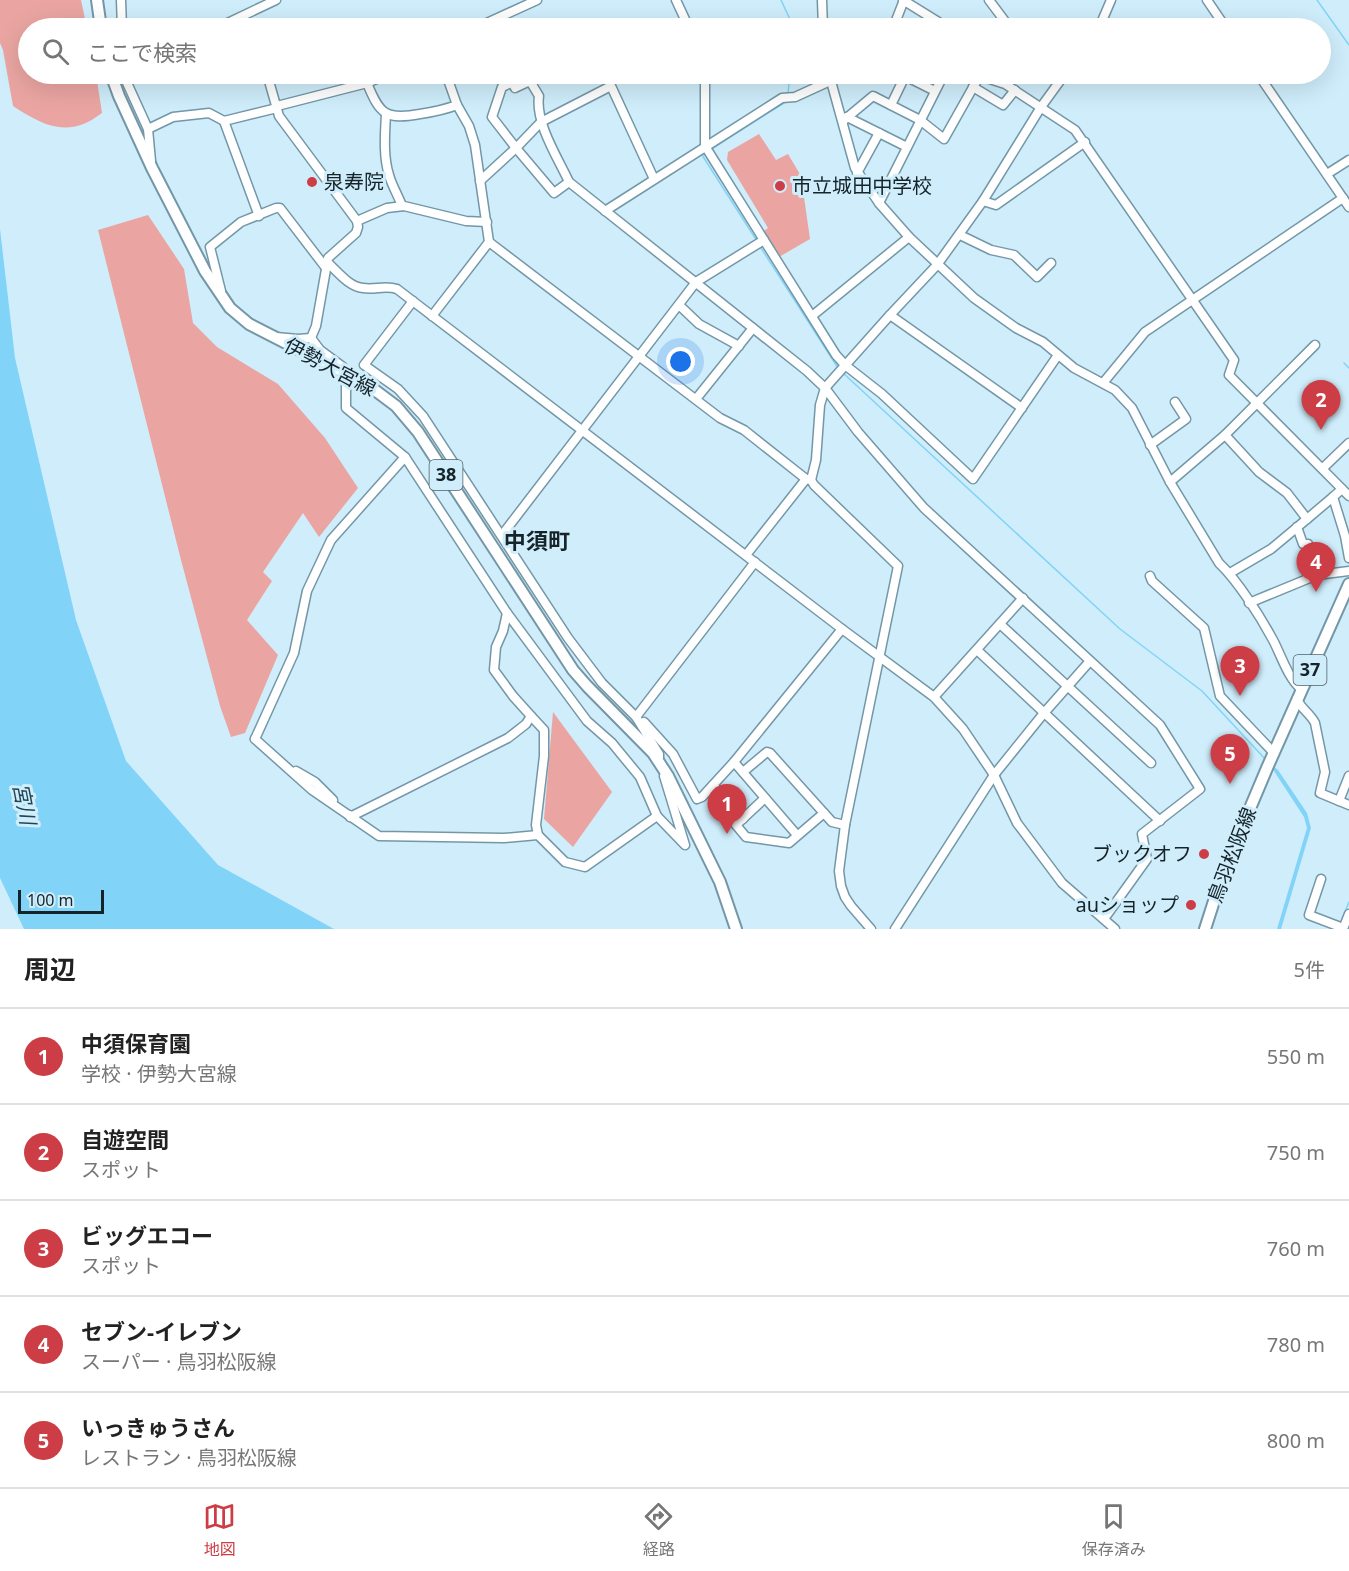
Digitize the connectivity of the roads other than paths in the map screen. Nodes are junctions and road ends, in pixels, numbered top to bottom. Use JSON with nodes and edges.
{"nodes":[{"id":1,"x":98,"y":0,"type":"edge"},
{"id":2,"x":121,"y":0,"type":"edge"},
{"id":3,"x":537,"y":0,"type":"edge"},
{"id":4,"x":676,"y":0,"type":"edge"},
{"id":5,"x":822,"y":0,"type":"edge"},
{"id":6,"x":904,"y":0,"type":"edge"},
{"id":7,"x":989,"y":0,"type":"edge"},
{"id":8,"x":1111,"y":0,"type":"edge"},
{"id":9,"x":1207,"y":0,"type":"edge"},
{"id":10,"x":274,"y":1,"type":"edge"},
{"id":11,"x":242,"y":17,"type":"edge"},
{"id":12,"x":100,"y":18,"type":"edge"},
{"id":13,"x":122,"y":18,"type":"edge"},
{"id":14,"x":502,"y":18,"type":"edge"},
{"id":15,"x":684,"y":18,"type":"edge"},
{"id":16,"x":823,"y":18,"type":"edge"},
{"id":17,"x":897,"y":18,"type":"edge"},
{"id":18,"x":932,"y":18,"type":"edge"},
{"id":19,"x":1002,"y":18,"type":"edge"},
{"id":20,"x":1103,"y":18,"type":"edge"},
{"id":21,"x":1219,"y":18,"type":"edge"},
{"id":22,"x":115,"y":84,"type":"edge"},
{"id":23,"x":128,"y":84,"type":"edge"},
{"id":24,"x":270,"y":84,"type":"edge"},
{"id":25,"x":363,"y":84,"type":"edge"},
{"id":26,"x":367,"y":84,"type":"edge"},
{"id":27,"x":450,"y":84,"type":"edge"},
{"id":28,"x":505,"y":84,"type":"edge"},
{"id":29,"x":532,"y":84,"type":"edge"},
{"id":30,"x":705,"y":84,"type":"edge"},
{"id":31,"x":815,"y":84,"type":"edge"},
{"id":32,"x":832,"y":84,"type":"edge"},
{"id":33,"x":902,"y":84,"type":"edge"},
{"id":34,"x":922,"y":84,"type":"edge"},
{"id":35,"x":939,"y":84,"type":"edge"},
{"id":36,"x":974,"y":84,"type":"edge"},
{"id":37,"x":1005,"y":84,"type":"edge"},
{"id":38,"x":1058,"y":84,"type":"edge"},
{"id":39,"x":1265,"y":84,"type":"edge"},
{"id":40,"x":973,"y":87,"type":"junction"},
{"id":41,"x":1015,"y":90,"type":"junction"},
{"id":42,"x":935,"y":91,"type":"junction"},
{"id":43,"x":457,"y":105,"type":"junction"},
{"id":44,"x":891,"y":105,"type":"junction"},
{"id":45,"x":277,"y":107,"type":"junction"},
{"id":46,"x":1041,"y":107,"type":"junction"},
{"id":47,"x":386,"y":114,"type":"junction"},
{"id":48,"x":845,"y":119,"type":"junction"},
{"id":49,"x":920,"y":120,"type":"junction"},
{"id":50,"x":224,"y":121,"type":"junction"},
{"id":51,"x":541,"y":122,"type":"junction"},
{"id":52,"x":148,"y":129,"type":"junction"},
{"id":53,"x":879,"y":133,"type":"junction"},
{"id":54,"x":1084,"y":142,"type":"junction"},
{"id":55,"x":907,"y":147,"type":"junction"},
{"id":56,"x":516,"y":148,"type":"junction"},
{"id":57,"x":707,"y":149,"type":"junction"},
{"id":58,"x":1349,"y":160,"type":"edge"},
{"id":59,"x":152,"y":168,"type":"junction"},
{"id":60,"x":857,"y":173,"type":"junction"},
{"id":61,"x":1327,"y":174,"type":"junction"},
{"id":62,"x":654,"y":179,"type":"junction"},
{"id":63,"x":480,"y":181,"type":"junction"},
{"id":64,"x":569,"y":182,"type":"junction"},
{"id":65,"x":1343,"y":198,"type":"junction"},
{"id":66,"x":983,"y":201,"type":"junction"},
{"id":67,"x":879,"y":203,"type":"junction"},
{"id":68,"x":402,"y":206,"type":"junction"},
{"id":69,"x":1349,"y":207,"type":"edge"},
{"id":70,"x":605,"y":211,"type":"junction"},
{"id":71,"x":259,"y":216,"type":"junction"},
{"id":72,"x":357,"y":221,"type":"junction"},
{"id":73,"x":487,"y":222,"type":"junction"},
{"id":74,"x":960,"y":235,"type":"junction"},
{"id":75,"x":909,"y":237,"type":"junction"},
{"id":76,"x":489,"y":242,"type":"junction"},
{"id":77,"x":760,"y":242,"type":"junction"},
{"id":78,"x":1051,"y":263,"type":"dead end"},
{"id":79,"x":327,"y":265,"type":"junction"},
{"id":80,"x":937,"y":265,"type":"junction"},
{"id":81,"x":696,"y":282,"type":"junction"},
{"id":82,"x":223,"y":300,"type":"junction"},
{"id":83,"x":1194,"y":300,"type":"junction"},
{"id":84,"x":413,"y":301,"type":"junction"},
{"id":85,"x":679,"y":305,"type":"junction"},
{"id":86,"x":890,"y":315,"type":"junction"},
{"id":87,"x":432,"y":316,"type":"junction"},
{"id":88,"x":812,"y":316,"type":"junction"},
{"id":89,"x":753,"y":328,"type":"junction"},
{"id":90,"x":275,"y":337,"type":"junction"},
{"id":91,"x":311,"y":338,"type":"junction"},
{"id":92,"x":1315,"y":345,"type":"dead end"},
{"id":93,"x":739,"y":346,"type":"junction"},
{"id":94,"x":639,"y":355,"type":"junction"},
{"id":95,"x":1058,"y":355,"type":"junction"},
{"id":96,"x":842,"y":369,"type":"junction"},
{"id":97,"x":346,"y":373,"type":"junction"},
{"id":98,"x":1103,"y":383,"type":"junction"},
{"id":99,"x":825,"y":388,"type":"junction"},
{"id":100,"x":696,"y":399,"type":"junction"},
{"id":101,"x":1176,"y":402,"type":"dead end"},
{"id":102,"x":1258,"y":404,"type":"junction"},
{"id":103,"x":1022,"y":408,"type":"junction"},
{"id":104,"x":582,"y":430,"type":"junction"},
{"id":105,"x":1225,"y":435,"type":"junction"},
{"id":106,"x":1349,"y":443,"type":"edge"},
{"id":107,"x":1150,"y":446,"type":"junction"},
{"id":108,"x":405,"y":457,"type":"junction"},
{"id":109,"x":1323,"y":468,"type":"junction"},
{"id":110,"x":808,"y":480,"type":"junction"},
{"id":111,"x":1170,"y":482,"type":"junction"},
{"id":112,"x":1342,"y":489,"type":"junction"},
{"id":113,"x":1349,"y":496,"type":"edge"},
{"id":114,"x":1333,"y":497,"type":"junction"},
{"id":115,"x":1307,"y":519,"type":"junction"},
{"id":116,"x":1297,"y":527,"type":"junction"},
{"id":117,"x":502,"y":535,"type":"junction"},
{"id":118,"x":746,"y":555,"type":"junction"},
{"id":119,"x":1349,"y":558,"type":"edge"},
{"id":120,"x":755,"y":562,"type":"junction"},
{"id":121,"x":1349,"y":571,"type":"edge"},
{"id":122,"x":1230,"y":573,"type":"junction"},
{"id":123,"x":1317,"y":575,"type":"junction"},
{"id":124,"x":1150,"y":576,"type":"dead end"},
{"id":125,"x":1349,"y":584,"type":"edge"},
{"id":126,"x":1023,"y":598,"type":"junction"},
{"id":127,"x":1249,"y":603,"type":"junction"},
{"id":128,"x":507,"y":613,"type":"junction"},
{"id":129,"x":1000,"y":624,"type":"junction"},
{"id":130,"x":842,"y":629,"type":"junction"},
{"id":131,"x":976,"y":650,"type":"junction"},
{"id":132,"x":880,"y":656,"type":"junction"},
{"id":133,"x":1090,"y":661,"type":"junction"},
{"id":134,"x":1068,"y":687,"type":"junction"},
{"id":135,"x":1299,"y":694,"type":"junction"},
{"id":136,"x":934,"y":697,"type":"junction"},
{"id":137,"x":1044,"y":713,"type":"junction"},
{"id":138,"x":531,"y":716,"type":"junction"},
{"id":139,"x":638,"y":717,"type":"junction"},
{"id":140,"x":1270,"y":759,"type":"junction"},
{"id":141,"x":734,"y":762,"type":"junction"},
{"id":142,"x":1150,"y":763,"type":"dead end"},
{"id":143,"x":660,"y":764,"type":"junction"},
{"id":144,"x":743,"y":772,"type":"junction"},
{"id":145,"x":994,"y":775,"type":"junction"},
{"id":146,"x":1349,"y":776,"type":"edge"},
{"id":147,"x":713,"y":785,"type":"junction"},
{"id":148,"x":765,"y":798,"type":"junction"},
{"id":149,"x":1339,"y":801,"type":"junction"},
{"id":150,"x":1349,"y":805,"type":"edge"},
{"id":151,"x":824,"y":813,"type":"junction"},
{"id":152,"x":657,"y":816,"type":"junction"},
{"id":153,"x":350,"y":817,"type":"junction"},
{"id":154,"x":743,"y":819,"type":"junction"},
{"id":155,"x":1160,"y":821,"type":"junction"},
{"id":156,"x":845,"y":825,"type":"junction"},
{"id":157,"x":538,"y":835,"type":"junction"},
{"id":158,"x":797,"y":835,"type":"junction"},
{"id":159,"x":1321,"y":879,"type":"dead end"},
{"id":160,"x":1349,"y":914,"type":"edge"},
{"id":161,"x":1104,"y":919,"type":"junction"},
{"id":162,"x":1341,"y":927,"type":"edge"},
{"id":163,"x":736,"y":929,"type":"edge"},
{"id":164,"x":872,"y":929,"type":"edge"},
{"id":165,"x":895,"y":929,"type":"edge"},
{"id":166,"x":1115,"y":929,"type":"edge"},
{"id":167,"x":1205,"y":929,"type":"edge"}],
"edges":[{"from":1,"to":12,"type":"main road"},
{"from":2,"to":13,"type":"street"},
{"from":3,"to":14,"type":"street"},
{"from":4,"to":15,"type":"street"},
{"from":5,"to":16,"type":"street"},
{"from":6,"to":17,"type":"street"},
{"from":6,"to":18,"type":"street"},
{"from":7,"to":19,"type":"street"},
{"from":8,"to":20,"type":"street"},
{"from":9,"to":21,"type":"street"},
{"from":10,"to":11,"type":"street"},
{"from":22,"to":59,"type":"main road","name":"伊勢大宮線","number":"38"},
{"from":23,"to":52,"type":"street"},
{"from":24,"to":45,"type":"street"},
{"from":25,"to":45,"type":"street"},
{"from":26,"to":47,"type":"street"},
{"from":27,"to":43,"type":"street"},
{"from":28,"to":56,"type":"street"},
{"from":29,"to":51,"type":"street"},
{"from":30,"to":57,"type":"street"},
{"from":31,"to":57,"type":"street"},
{"from":32,"to":48,"type":"street"},
{"from":33,"to":44,"type":"street"},
{"from":34,"to":42,"type":"street"},
{"from":35,"to":42,"type":"street"},
{"from":36,"to":40,"type":"street"},
{"from":37,"to":41,"type":"street"},
{"from":38,"to":46,"type":"street"},
{"from":39,"to":61,"type":"street"},
{"from":40,"to":41,"type":"street"},
{"from":40,"to":49,"type":"street"},
{"from":41,"to":46,"type":"street"},
{"from":42,"to":49,"type":"street"},
{"from":43,"to":47,"type":"street"},
{"from":43,"to":63,"type":"street"},
{"from":44,"to":48,"type":"street"},
{"from":44,"to":49,"type":"street"},
{"from":45,"to":50,"type":"street"},
{"from":45,"to":72,"type":"street"},
{"from":46,"to":54,"type":"street"},
{"from":46,"to":66,"type":"street"},
{"from":47,"to":68,"type":"street"},
{"from":48,"to":53,"type":"street"},
{"from":48,"to":60,"type":"street"},
{"from":49,"to":55,"type":"street"},
{"from":50,"to":52,"type":"street"},
{"from":50,"to":71,"type":"street"},
{"from":51,"to":56,"type":"street"},
{"from":51,"to":62,"type":"street"},
{"from":51,"to":64,"type":"street"},
{"from":52,"to":59,"type":"street"},
{"from":53,"to":55,"type":"street"},
{"from":53,"to":60,"type":"street"},
{"from":54,"to":66,"type":"street"},
{"from":54,"to":83,"type":"street"},
{"from":55,"to":67,"type":"street"},
{"from":56,"to":63,"type":"street"},
{"from":56,"to":64,"type":"street"},
{"from":57,"to":62,"type":"street"},
{"from":57,"to":77,"type":"street"},
{"from":58,"to":61,"type":"street"},
{"from":59,"to":82,"type":"main road","name":"伊勢大宮線","number":"38"},
{"from":60,"to":67,"type":"street"},
{"from":61,"to":65,"type":"street"},
{"from":62,"to":70,"type":"street"},
{"from":63,"to":73,"type":"street"},
{"from":64,"to":70,"type":"street"},
{"from":65,"to":69,"type":"street"},
{"from":65,"to":83,"type":"street"},
{"from":66,"to":74,"type":"street"},
{"from":67,"to":75,"type":"street"},
{"from":68,"to":72,"type":"street"},
{"from":68,"to":73,"type":"street"},
{"from":70,"to":81,"type":"street"},
{"from":71,"to":79,"type":"street"},
{"from":71,"to":82,"type":"street"},
{"from":72,"to":79,"type":"street"},
{"from":73,"to":76,"type":"street"},
{"from":74,"to":78,"type":"street"},
{"from":74,"to":80,"type":"street"},
{"from":75,"to":80,"type":"street"},
{"from":75,"to":88,"type":"street"},
{"from":76,"to":87,"type":"street"},
{"from":76,"to":94,"type":"street"},
{"from":77,"to":81,"type":"street"},
{"from":77,"to":88,"type":"street"},
{"from":79,"to":84,"type":"street"},
{"from":79,"to":91,"type":"street"},
{"from":80,"to":86,"type":"street"},
{"from":80,"to":95,"type":"street"},
{"from":81,"to":85,"type":"street"},
{"from":81,"to":89,"type":"street"},
{"from":82,"to":90,"type":"main road","name":"伊勢大宮線","number":"38"},
{"from":83,"to":98,"type":"street"},
{"from":83,"to":102,"type":"street"},
{"from":84,"to":87,"type":"street"},
{"from":84,"to":117,"type":"street"},
{"from":85,"to":93,"type":"street"},
{"from":85,"to":94,"type":"street"},
{"from":86,"to":96,"type":"street"},
{"from":86,"to":103,"type":"street"},
{"from":87,"to":104,"type":"street"},
{"from":88,"to":96,"type":"street"},
{"from":89,"to":93,"type":"street"},
{"from":89,"to":99,"type":"street"},
{"from":90,"to":91,"type":"street"},
{"from":90,"to":97,"type":"main road","name":"伊勢大宮線","number":"38"},
{"from":91,"to":97,"type":"street"},
{"from":92,"to":102,"type":"street"},
{"from":93,"to":100,"type":"street"},
{"from":94,"to":100,"type":"street"},
{"from":94,"to":104,"type":"street"},
{"from":95,"to":98,"type":"street"},
{"from":95,"to":103,"type":"street"},
{"from":96,"to":99,"type":"street"},
{"from":96,"to":103,"type":"street"},
{"from":97,"to":108,"type":"street"},
{"from":97,"to":143,"type":"main road","name":"伊勢大宮線","number":"38"},
{"from":98,"to":107,"type":"street"},
{"from":99,"to":110,"type":"street"},
{"from":99,"to":126,"type":"street"},
{"from":100,"to":110,"type":"street"},
{"from":101,"to":107,"type":"street"},
{"from":102,"to":105,"type":"street"},
{"from":102,"to":109,"type":"street"},
{"from":104,"to":117,"type":"street"},
{"from":104,"to":118,"type":"street"},
{"from":105,"to":111,"type":"street"},
{"from":105,"to":115,"type":"street"},
{"from":106,"to":109,"type":"street"},
{"from":107,"to":111,"type":"street"},
{"from":108,"to":128,"type":"street"},
{"from":108,"to":153,"type":"street"},
{"from":109,"to":112,"type":"street"},
{"from":110,"to":118,"type":"street"},
{"from":110,"to":132,"type":"street"},
{"from":111,"to":122,"type":"street"},
{"from":112,"to":113,"type":"street"},
{"from":112,"to":114,"type":"street"},
{"from":114,"to":115,"type":"street"},
{"from":114,"to":119,"type":"street"},
{"from":115,"to":116,"type":"street"},
{"from":116,"to":122,"type":"street"},
{"from":116,"to":123,"type":"street"},
{"from":117,"to":139,"type":"street"},
{"from":118,"to":120,"type":"street"},
{"from":120,"to":130,"type":"street"},
{"from":120,"to":139,"type":"street"},
{"from":121,"to":123,"type":"street"},
{"from":122,"to":127,"type":"street"},
{"from":123,"to":127,"type":"street"},
{"from":124,"to":140,"type":"street"},
{"from":125,"to":135,"type":"main road","name":"鳥羽松阪線","number":"37"},
{"from":126,"to":129,"type":"street"},
{"from":126,"to":133,"type":"street"},
{"from":127,"to":135,"type":"street"},
{"from":128,"to":138,"type":"street"},
{"from":128,"to":152,"type":"street"},
{"from":129,"to":131,"type":"street"},
{"from":129,"to":134,"type":"street"},
{"from":130,"to":132,"type":"street"},
{"from":130,"to":141,"type":"street"},
{"from":131,"to":136,"type":"street"},
{"from":131,"to":137,"type":"street"},
{"from":132,"to":136,"type":"street"},
{"from":132,"to":156,"type":"street"},
{"from":133,"to":134,"type":"street"},
{"from":133,"to":155,"type":"street"},
{"from":134,"to":137,"type":"street"},
{"from":134,"to":142,"type":"street"},
{"from":135,"to":140,"type":"main road","name":"鳥羽松阪線","number":"37"},
{"from":135,"to":149,"type":"street"},
{"from":136,"to":145,"type":"street"},
{"from":137,"to":145,"type":"street"},
{"from":137,"to":155,"type":"street"},
{"from":138,"to":153,"type":"street"},
{"from":138,"to":157,"type":"street"},
{"from":139,"to":143,"type":"street"},
{"from":139,"to":147,"type":"street"},
{"from":140,"to":167,"type":"main road","name":"鳥羽松阪線","number":"37"},
{"from":141,"to":144,"type":"street"},
{"from":141,"to":147,"type":"street"},
{"from":143,"to":152,"type":"street"},
{"from":143,"to":163,"type":"main road","name":"伊勢大宮線","number":"38"},
{"from":144,"to":148,"type":"street"},
{"from":144,"to":151,"type":"street"},
{"from":145,"to":161,"type":"street"},
{"from":145,"to":165,"type":"street"},
{"from":146,"to":149,"type":"street"},
{"from":147,"to":154,"type":"street"},
{"from":148,"to":154,"type":"street"},
{"from":148,"to":158,"type":"street"},
{"from":149,"to":150,"type":"street"},
{"from":151,"to":156,"type":"street"},
{"from":151,"to":158,"type":"street"},
{"from":152,"to":157,"type":"street"},
{"from":153,"to":157,"type":"street"},
{"from":154,"to":158,"type":"street"},
{"from":155,"to":161,"type":"street"},
{"from":156,"to":164,"type":"street"},
{"from":159,"to":162,"type":"street"},
{"from":160,"to":162,"type":"street"},
{"from":161,"to":166,"type":"street"}]}
